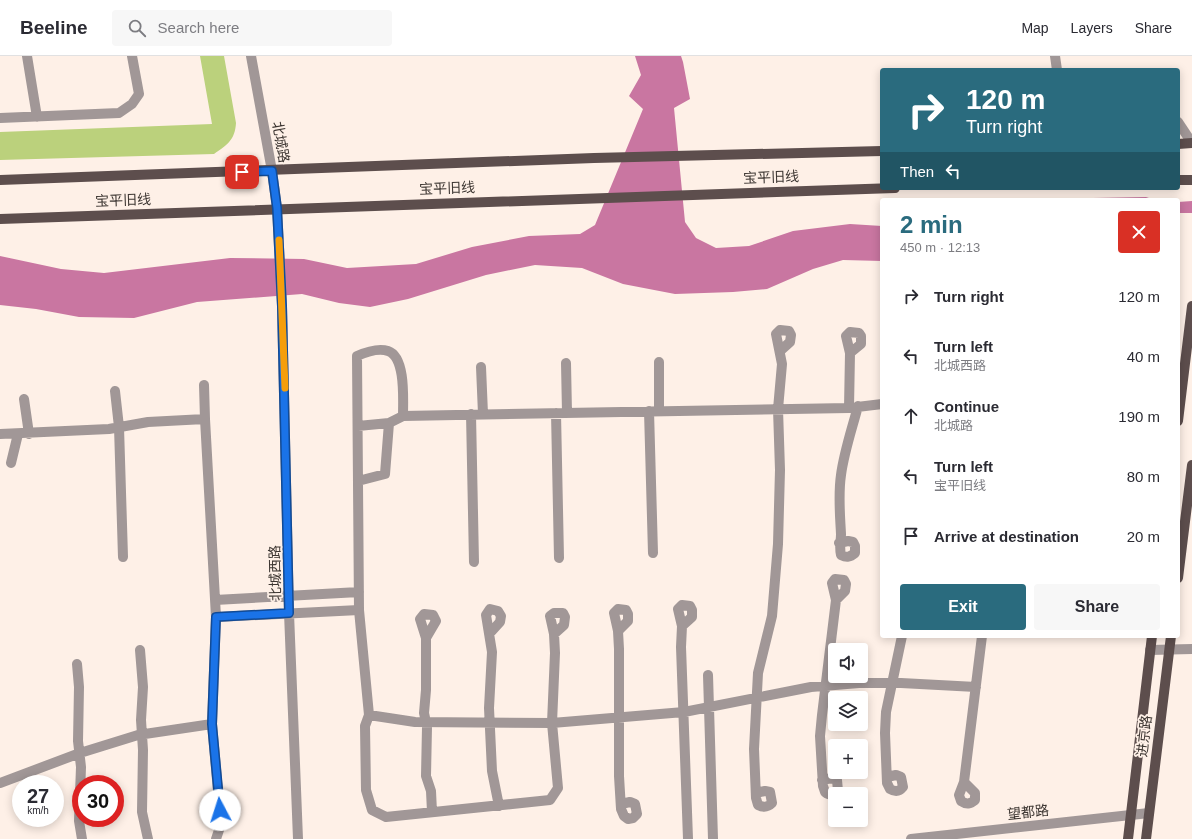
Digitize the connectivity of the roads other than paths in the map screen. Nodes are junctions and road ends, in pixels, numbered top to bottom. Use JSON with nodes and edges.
{"nodes":[{"id":1,"x":27,"y":56,"type":"edge"},
{"id":2,"x":132,"y":56,"type":"edge"},
{"id":3,"x":251,"y":56,"type":"edge"},
{"id":4,"x":1055,"y":56,"type":"edge"},
{"id":5,"x":1057,"y":68,"type":"edge"},
{"id":6,"x":37,"y":117,"type":"junction"},
{"id":7,"x":0,"y":118,"type":"edge"},
{"id":8,"x":1180,"y":125,"type":"edge"},
{"id":9,"x":1192,"y":143,"type":"edge"},
{"id":10,"x":1180,"y":144,"type":"edge"},
{"id":11,"x":880,"y":151,"type":"edge"},
{"id":12,"x":272,"y":171,"type":"junction"},
{"id":13,"x":0,"y":180,"type":"edge"},
{"id":14,"x":1180,"y":180,"type":"edge"},
{"id":15,"x":1192,"y":180,"type":"edge"},
{"id":16,"x":880,"y":188,"type":"edge"},
{"id":17,"x":277,"y":208,"type":"junction"},
{"id":18,"x":0,"y":219,"type":"edge"},
{"id":19,"x":282,"y":306,"type":"joint"},
{"id":20,"x":1192,"y":306,"type":"edge"},
{"id":21,"x":780,"y":352,"type":"dead end"},
{"id":22,"x":850,"y":353,"type":"dead end"},
{"id":23,"x":659,"y":362,"type":"dead end"},
{"id":24,"x":566,"y":363,"type":"dead end"},
{"id":25,"x":481,"y":367,"type":"dead end"},
{"id":26,"x":204,"y":385,"type":"dead end"},
{"id":27,"x":115,"y":391,"type":"dead end"},
{"id":28,"x":24,"y":399,"type":"dead end"},
{"id":29,"x":880,"y":404,"type":"edge"},
{"id":30,"x":1180,"y":405,"type":"edge"},
{"id":31,"x":853,"y":407,"type":"junction"},
{"id":32,"x":778,"y":409,"type":"junction"},
{"id":33,"x":654,"y":411,"type":"junction"},
{"id":34,"x":556,"y":413,"type":"junction"},
{"id":35,"x":567,"y":413,"type":"junction"},
{"id":36,"x":471,"y":414,"type":"junction"},
{"id":37,"x":482,"y":414,"type":"junction"},
{"id":38,"x":403,"y":416,"type":"junction"},
{"id":39,"x":205,"y":419,"type":"junction"},
{"id":40,"x":389,"y":422,"type":"junction"},
{"id":41,"x":358,"y":426,"type":"junction"},
{"id":42,"x":119,"y":427,"type":"junction"},
{"id":43,"x":0,"y":434,"type":"edge"},
{"id":44,"x":18,"y":434,"type":"junction"},
{"id":45,"x":29,"y":434,"type":"junction"},
{"id":46,"x":11,"y":463,"type":"dead end"},
{"id":47,"x":1192,"y":465,"type":"edge"},
{"id":48,"x":358,"y":481,"type":"junction"},
{"id":49,"x":1190,"y":496,"type":"edge"},
{"id":50,"x":839,"y":543,"type":"dead end"},
{"id":51,"x":653,"y":553,"type":"dead end"},
{"id":52,"x":123,"y":557,"type":"dead end"},
{"id":53,"x":559,"y":558,"type":"dead end"},
{"id":54,"x":474,"y":562,"type":"dead end"},
{"id":55,"x":1180,"y":564,"type":"edge"},
{"id":56,"x":359,"y":592,"type":"junction"},
{"id":57,"x":290,"y":596,"type":"junction"},
{"id":58,"x":215,"y":600,"type":"junction"},
{"id":59,"x":836,"y":600,"type":"dead end"},
{"id":60,"x":359,"y":610,"type":"junction"},
{"id":61,"x":289,"y":613,"type":"junction"},
{"id":62,"x":216,"y":617,"type":"junction"},
{"id":63,"x":682,"y":626,"type":"dead end"},
{"id":64,"x":618,"y":631,"type":"dead end"},
{"id":65,"x":490,"y":633,"type":"dead end"},
{"id":66,"x":554,"y":634,"type":"dead end"},
{"id":67,"x":426,"y":638,"type":"dead end"},
{"id":68,"x":902,"y":638,"type":"edge"},
{"id":69,"x":982,"y":638,"type":"edge"},
{"id":70,"x":1152,"y":638,"type":"edge"},
{"id":71,"x":1171,"y":638,"type":"edge"},
{"id":72,"x":1192,"y":649,"type":"edge"},
{"id":73,"x":140,"y":650,"type":"dead end"},
{"id":74,"x":1150,"y":650,"type":"junction"},
{"id":75,"x":1169,"y":650,"type":"junction"},
{"id":76,"x":77,"y":664,"type":"dead end"},
{"id":77,"x":708,"y":675,"type":"dead end"},
{"id":78,"x":893,"y":683,"type":"junction"},
{"id":79,"x":824,"y":686,"type":"junction"},
{"id":80,"x":976,"y":687,"type":"junction"},
{"id":81,"x":757,"y":696,"type":"junction"},
{"id":82,"x":708,"y":709,"type":"junction"},
{"id":83,"x":684,"y":712,"type":"junction"},
{"id":84,"x":369,"y":715,"type":"junction"},
{"id":85,"x":618,"y":717,"type":"junction"},
{"id":86,"x":425,"y":722,"type":"junction"},
{"id":87,"x":490,"y":723,"type":"junction"},
{"id":88,"x":552,"y":723,"type":"junction"},
{"id":89,"x":212,"y":724,"type":"junction"},
{"id":90,"x":142,"y":735,"type":"junction"},
{"id":91,"x":80,"y":753,"type":"junction"},
{"id":92,"x":887,"y":777,"type":"dead end"},
{"id":93,"x":822,"y":780,"type":"dead end"},
{"id":94,"x":964,"y":782,"type":"dead end"},
{"id":95,"x":0,"y":783,"type":"edge"},
{"id":96,"x":756,"y":793,"type":"dead end"},
{"id":97,"x":621,"y":804,"type":"dead end"},
{"id":98,"x":499,"y":806,"type":"junction"},
{"id":99,"x":432,"y":812,"type":"junction"},
{"id":100,"x":1149,"y":813,"type":"junction"},
{"id":101,"x":1131,"y":815,"type":"junction"},
{"id":102,"x":82,"y":839,"type":"edge"},
{"id":103,"x":148,"y":839,"type":"edge"},
{"id":104,"x":216,"y":839,"type":"edge"},
{"id":105,"x":298,"y":839,"type":"edge"},
{"id":106,"x":688,"y":839,"type":"edge"},
{"id":107,"x":713,"y":839,"type":"edge"},
{"id":108,"x":911,"y":839,"type":"edge"},
{"id":109,"x":1128,"y":839,"type":"edge"},
{"id":110,"x":1146,"y":839,"type":"edge"}],
"edges":[{"from":1,"to":6,"type":"street"},
{"from":2,"to":6,"type":"street"},
{"from":3,"to":12,"type":"street","name":"北城路"},
{"from":4,"to":5,"type":"street"},
{"from":6,"to":7,"type":"street"},
{"from":8,"to":9,"type":"street"},
{"from":9,"to":10,"type":"main road"},
{"from":11,"to":12,"type":"main road","name":"宝平旧线"},
{"from":12,"to":13,"type":"main road","name":"宝平旧线"},
{"from":12,"to":17,"type":"street","name":"北城路"},
{"from":14,"to":15,"type":"main road"},
{"from":16,"to":17,"type":"main road","name":"宝平旧线"},
{"from":17,"to":18,"type":"main road","name":"宝平旧线"},
{"from":17,"to":19,"type":"street","name":"北城路"},
{"from":19,"to":57,"type":"street","name":"北城西路"},
{"from":20,"to":30,"type":"main road"},
{"from":21,"to":32,"type":"street"},
{"from":22,"to":31,"type":"street"},
{"from":23,"to":33,"type":"street"},
{"from":24,"to":35,"type":"street"},
{"from":25,"to":37,"type":"street"},
{"from":26,"to":39,"type":"street"},
{"from":27,"to":42,"type":"street"},
{"from":28,"to":45,"type":"street"},
{"from":29,"to":31,"type":"street"},
{"from":31,"to":32,"type":"street"},
{"from":31,"to":50,"type":"street"},
{"from":32,"to":33,"type":"street"},
{"from":32,"to":81,"type":"street"},
{"from":33,"to":35,"type":"street"},
{"from":33,"to":51,"type":"street"},
{"from":34,"to":35,"type":"street"},
{"from":34,"to":37,"type":"street"},
{"from":34,"to":53,"type":"street"},
{"from":36,"to":37,"type":"street"},
{"from":36,"to":38,"type":"street"},
{"from":36,"to":54,"type":"street"},
{"from":38,"to":40,"type":"street"},
{"from":38,"to":41,"type":"street"},
{"from":39,"to":42,"type":"street"},
{"from":39,"to":58,"type":"street"},
{"from":40,"to":41,"type":"street"},
{"from":40,"to":48,"type":"street"},
{"from":41,"to":48,"type":"street"},
{"from":42,"to":45,"type":"street"},
{"from":42,"to":52,"type":"street"},
{"from":43,"to":44,"type":"street"},
{"from":44,"to":45,"type":"street"},
{"from":44,"to":46,"type":"street"},
{"from":47,"to":49,"type":"main road"},
{"from":48,"to":56,"type":"street"},
{"from":49,"to":55,"type":"main road"},
{"from":56,"to":57,"type":"street"},
{"from":56,"to":60,"type":"street"},
{"from":57,"to":58,"type":"street"},
{"from":57,"to":61,"type":"street","name":"北城西路"},
{"from":58,"to":62,"type":"street"},
{"from":59,"to":79,"type":"street"},
{"from":60,"to":61,"type":"street"},
{"from":60,"to":84,"type":"street"},
{"from":61,"to":62,"type":"street"},
{"from":61,"to":105,"type":"street","name":"北城西路"},
{"from":62,"to":89,"type":"street"},
{"from":63,"to":83,"type":"street"},
{"from":64,"to":85,"type":"street"},
{"from":65,"to":87,"type":"street"},
{"from":66,"to":88,"type":"street"},
{"from":67,"to":86,"type":"street"},
{"from":68,"to":78,"type":"street"},
{"from":69,"to":80,"type":"street"},
{"from":70,"to":74,"type":"main road","name":"进京路"},
{"from":71,"to":75,"type":"main road","name":"进京路"},
{"from":72,"to":75,"type":"street"},
{"from":73,"to":90,"type":"street"},
{"from":74,"to":75,"type":"street"},
{"from":74,"to":101,"type":"main road","name":"进京路"},
{"from":75,"to":100,"type":"main road","name":"进京路"},
{"from":76,"to":91,"type":"street"},
{"from":77,"to":82,"type":"street"},
{"from":78,"to":79,"type":"street"},
{"from":78,"to":80,"type":"street"},
{"from":78,"to":92,"type":"street"},
{"from":79,"to":81,"type":"street"},
{"from":79,"to":93,"type":"street"},
{"from":80,"to":94,"type":"street"},
{"from":81,"to":82,"type":"street"},
{"from":81,"to":96,"type":"street"},
{"from":82,"to":83,"type":"street"},
{"from":82,"to":107,"type":"street"},
{"from":83,"to":85,"type":"street"},
{"from":83,"to":106,"type":"street"},
{"from":84,"to":86,"type":"street"},
{"from":84,"to":99,"type":"street"},
{"from":85,"to":88,"type":"street"},
{"from":85,"to":97,"type":"street"},
{"from":86,"to":87,"type":"street"},
{"from":86,"to":99,"type":"street"},
{"from":87,"to":88,"type":"street"},
{"from":87,"to":98,"type":"street"},
{"from":88,"to":98,"type":"street"},
{"from":89,"to":90,"type":"street"},
{"from":89,"to":104,"type":"street"},
{"from":90,"to":91,"type":"street"},
{"from":90,"to":103,"type":"street"},
{"from":91,"to":95,"type":"street"},
{"from":91,"to":102,"type":"street"},
{"from":98,"to":99,"type":"street"},
{"from":100,"to":101,"type":"street","name":"望都路"},
{"from":100,"to":110,"type":"main road","name":"进京路"},
{"from":101,"to":108,"type":"street","name":"望都路"},
{"from":101,"to":109,"type":"main road","name":"进京路"}]}
